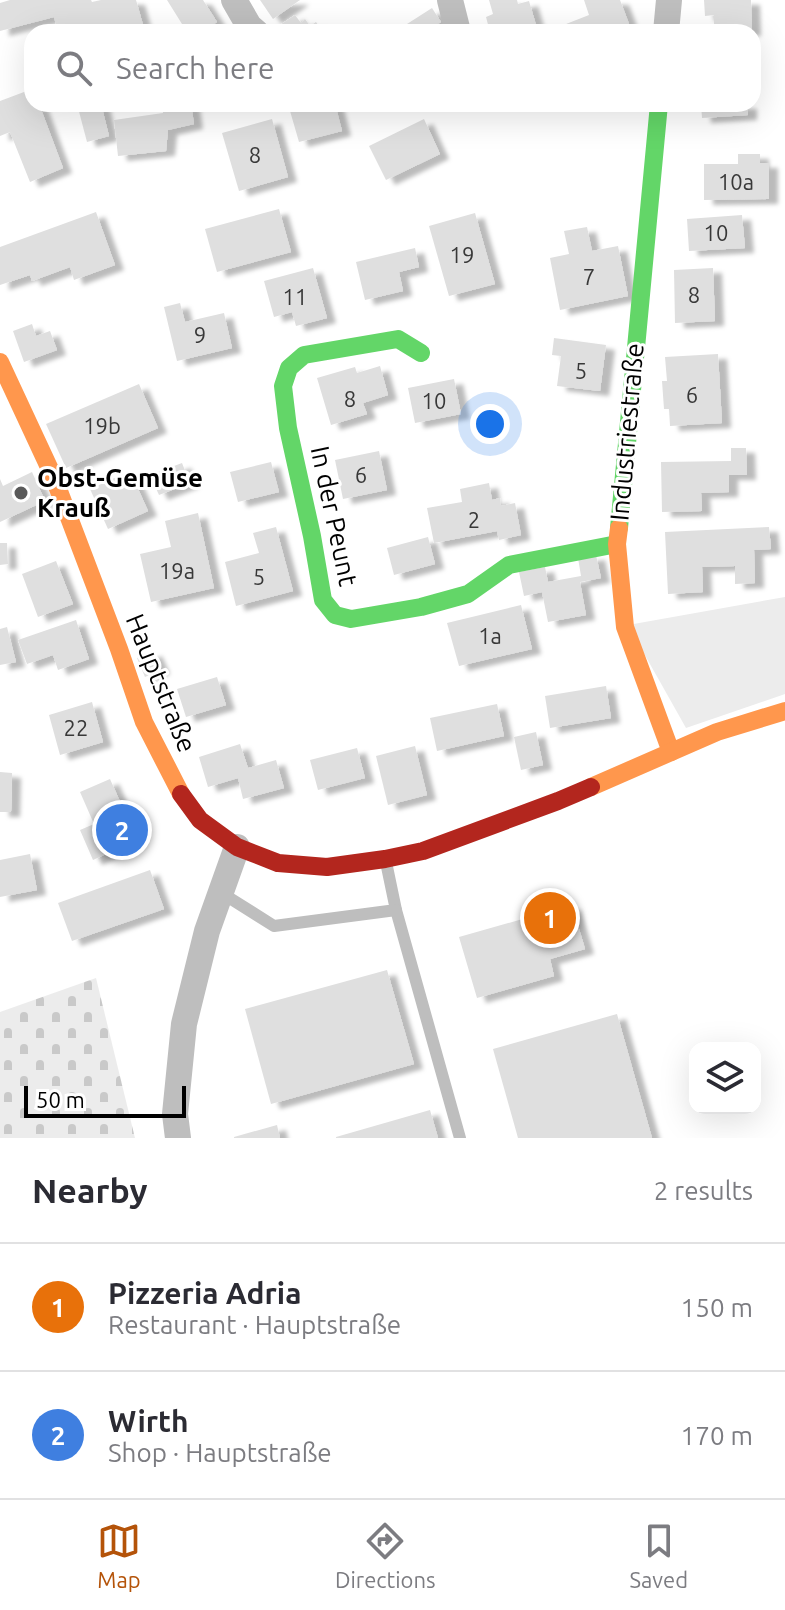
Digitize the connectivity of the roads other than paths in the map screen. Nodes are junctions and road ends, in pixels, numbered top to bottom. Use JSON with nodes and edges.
{"nodes":[{"id":1,"x":234,"y":0,"type":"edge"},
{"id":2,"x":450,"y":0,"type":"edge"},
{"id":3,"x":669,"y":0,"type":"edge"},
{"id":4,"x":248,"y":24,"type":"edge"},
{"id":5,"x":456,"y":24,"type":"edge"},
{"id":6,"x":667,"y":24,"type":"edge"},
{"id":7,"x":658,"y":112,"type":"edge"},
{"id":8,"x":421,"y":353,"type":"dead end"},
{"id":9,"x":0,"y":362,"type":"edge"},
{"id":10,"x":11,"y":414,"type":"edge"},
{"id":11,"x":617,"y":544,"type":"junction"},
{"id":12,"x":785,"y":711,"type":"edge"},
{"id":13,"x":671,"y":752,"type":"junction"},
{"id":14,"x":237,"y":847,"type":"junction"},
{"id":15,"x":385,"y":859,"type":"junction"},
{"id":16,"x":220,"y":892,"type":"junction"},
{"id":17,"x":396,"y":910,"type":"junction"},
{"id":18,"x":178,"y":1138,"type":"edge"},
{"id":19,"x":460,"y":1138,"type":"edge"}],
"edges":[{"from":1,"to":4,"type":"street"},
{"from":2,"to":5,"type":"street"},
{"from":3,"to":6,"type":"street"},
{"from":7,"to":11,"type":"street","name":"Industriestraße"},
{"from":8,"to":11,"type":"street","name":"In der Peunt"},
{"from":9,"to":10,"type":"street","name":"Hauptstraße"},
{"from":10,"to":14,"type":"street","name":"Hauptstraße"},
{"from":11,"to":13,"type":"street","name":"Industriestraße"},
{"from":12,"to":13,"type":"street","name":"Hauptstraße"},
{"from":13,"to":15,"type":"street","name":"Hauptstraße"},
{"from":14,"to":15,"type":"street","name":"Hauptstraße"},
{"from":14,"to":16,"type":"street"},
{"from":15,"to":17,"type":"lane"},
{"from":16,"to":17,"type":"lane"},
{"from":16,"to":18,"type":"street"},
{"from":17,"to":19,"type":"lane"}]}
